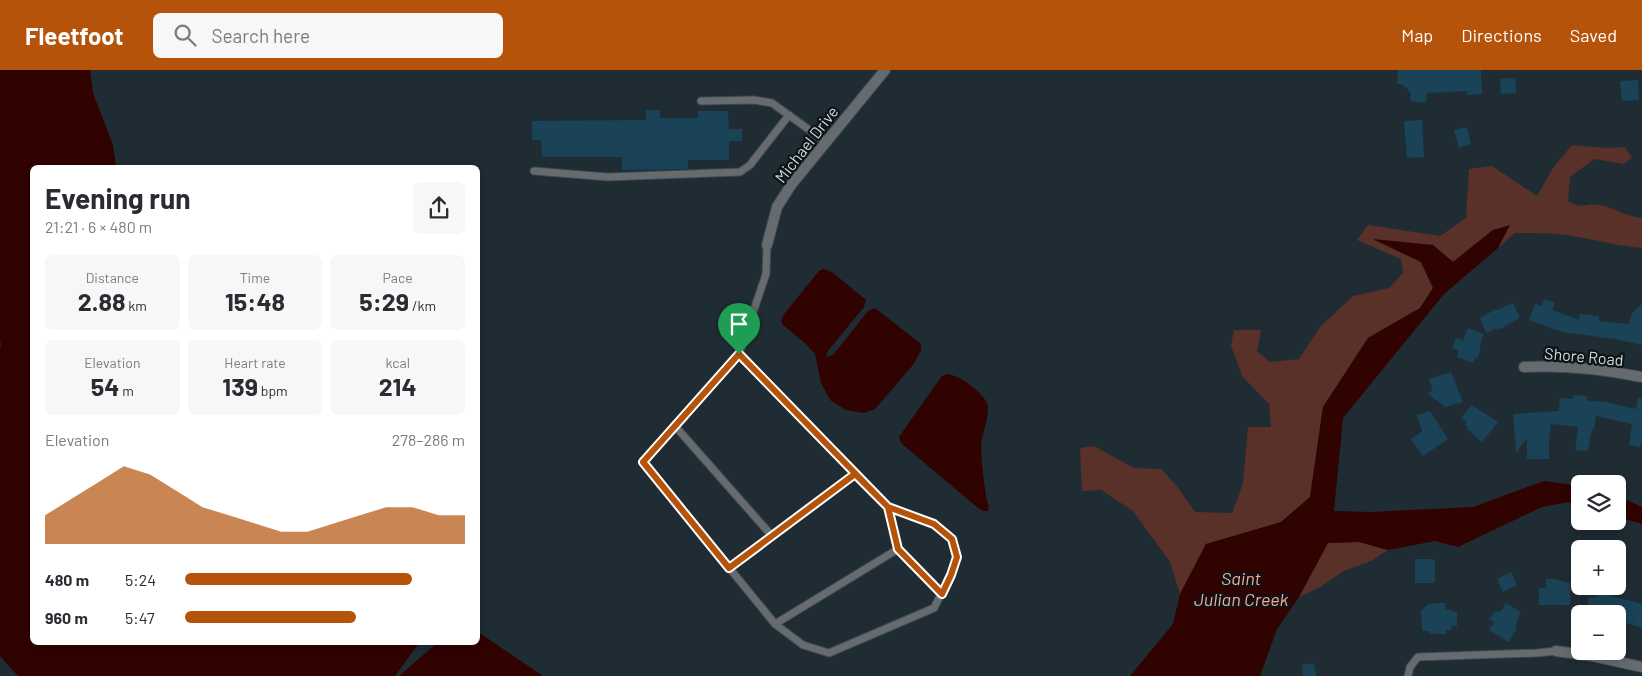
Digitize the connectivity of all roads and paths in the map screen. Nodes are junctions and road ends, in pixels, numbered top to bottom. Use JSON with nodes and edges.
{"nodes":[{"id":1,"x":885,"y":70,"type":"edge"},
{"id":2,"x":701,"y":101,"type":"dead end"},
{"id":3,"x":789,"y":115,"type":"junction"},
{"id":4,"x":826,"y":142,"type":"junction"},
{"id":5,"x":534,"y":170,"type":"dead end"},
{"id":6,"x":767,"y":245,"type":"joint"},
{"id":7,"x":739,"y":354,"type":"junction"},
{"id":8,"x":1524,"y":367,"type":"dead end"},
{"id":9,"x":1642,"y":377,"type":"edge"},
{"id":10,"x":675,"y":426,"type":"junction"},
{"id":11,"x":855,"y":474,"type":"junction"},
{"id":12,"x":888,"y":507,"type":"junction"},
{"id":13,"x":772,"y":536,"type":"junction"},
{"id":14,"x":898,"y":549,"type":"junction"},
{"id":15,"x":729,"y":568,"type":"junction"},
{"id":16,"x":942,"y":594,"type":"junction"},
{"id":17,"x":775,"y":624,"type":"junction"},
{"id":18,"x":1556,"y":651,"type":"joint"},
{"id":19,"x":1642,"y":668,"type":"edge"},
{"id":20,"x":1408,"y":676,"type":"edge"}],
"edges":[{"from":1,"to":4,"type":"street","name":"Michael Drive"},
{"from":2,"to":3,"type":"lane"},
{"from":3,"to":4,"type":"lane"},
{"from":3,"to":5,"type":"lane"},
{"from":4,"to":6,"type":"street","name":"Michael Drive"},
{"from":6,"to":7,"type":"lane"},
{"from":7,"to":10,"type":"lane"},
{"from":7,"to":11,"type":"lane"},
{"from":8,"to":9,"type":"street","name":"Shore Road"},
{"from":10,"to":13,"type":"lane"},
{"from":10,"to":15,"type":"lane"},
{"from":11,"to":12,"type":"lane"},
{"from":11,"to":13,"type":"lane"},
{"from":12,"to":14,"type":"lane"},
{"from":12,"to":16,"type":"lane"},
{"from":13,"to":15,"type":"lane"},
{"from":14,"to":16,"type":"lane"},
{"from":14,"to":17,"type":"lane"},
{"from":15,"to":17,"type":"lane"},
{"from":16,"to":17,"type":"lane"},
{"from":18,"to":19,"type":"street"},
{"from":18,"to":20,"type":"lane"}]}
